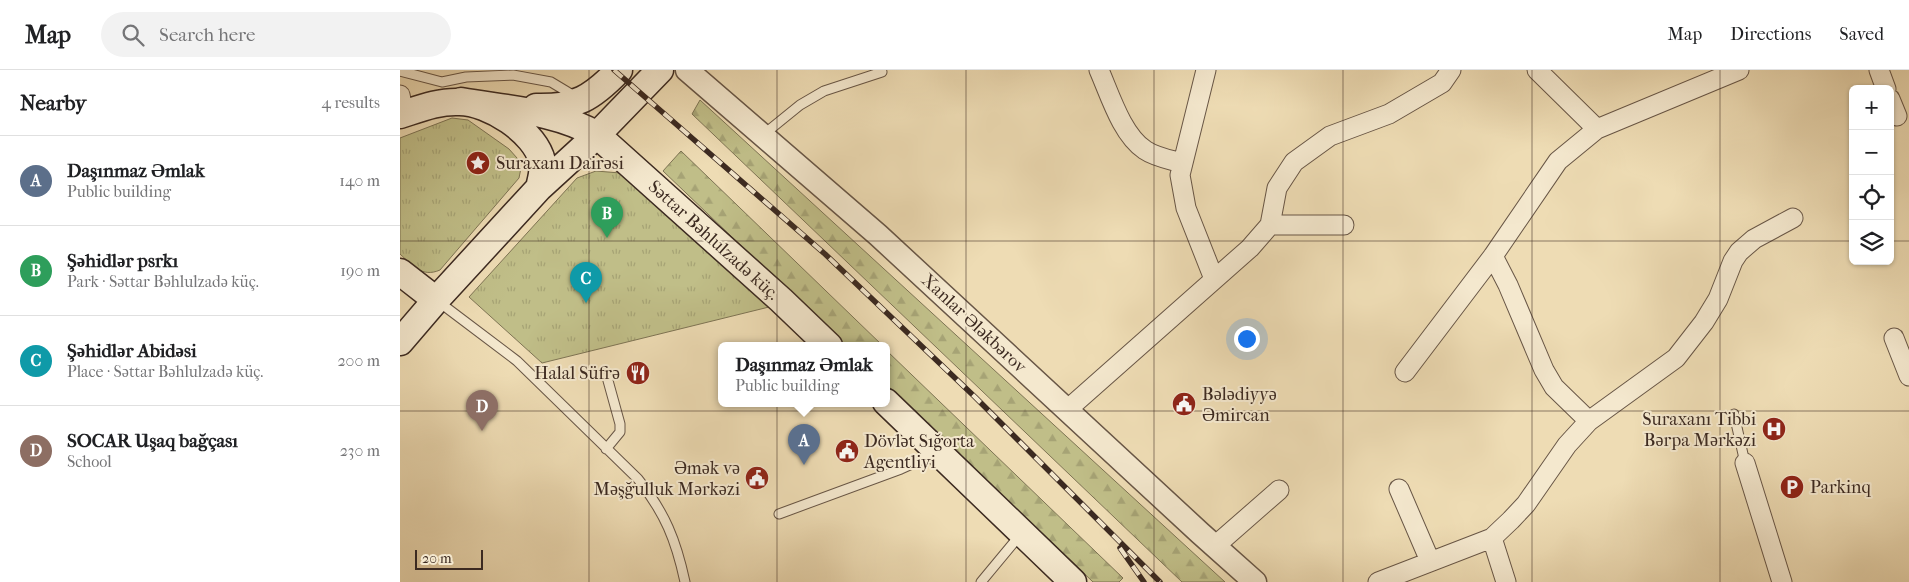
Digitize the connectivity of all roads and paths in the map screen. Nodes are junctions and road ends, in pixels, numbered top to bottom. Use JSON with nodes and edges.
{"nodes":[{"id":1,"x":619,"y":70,"type":"edge"},
{"id":2,"x":660,"y":70,"type":"edge"},
{"id":3,"x":687,"y":70,"type":"edge"},
{"id":4,"x":1099,"y":70,"type":"edge"},
{"id":5,"x":1206,"y":70,"type":"edge"},
{"id":6,"x":1451,"y":70,"type":"edge"},
{"id":7,"x":1537,"y":70,"type":"edge"},
{"id":8,"x":1739,"y":70,"type":"edge"},
{"id":9,"x":1879,"y":70,"type":"edge"},
{"id":10,"x":400,"y":71,"type":"edge"},
{"id":11,"x":882,"y":72,"type":"dead end"},
{"id":12,"x":1885,"y":85,"type":"edge"},
{"id":13,"x":583,"y":101,"type":"junction"},
{"id":14,"x":461,"y":102,"type":"junction"},
{"id":15,"x":401,"y":108,"type":"edge"},
{"id":16,"x":1597,"y":129,"type":"junction"},
{"id":17,"x":597,"y":135,"type":"junction"},
{"id":18,"x":763,"y":135,"type":"junction"},
{"id":19,"x":1182,"y":163,"type":"junction"},
{"id":20,"x":539,"y":188,"type":"junction"},
{"id":21,"x":1793,"y":218,"type":"dead end"},
{"id":22,"x":1270,"y":225,"type":"junction"},
{"id":23,"x":1344,"y":225,"type":"dead end"},
{"id":24,"x":1493,"y":256,"type":"junction"},
{"id":25,"x":400,"y":272,"type":"edge"},
{"id":26,"x":1214,"y":278,"type":"junction"},
{"id":27,"x":436,"y":300,"type":"junction"},
{"id":28,"x":1894,"y":338,"type":"dead end"},
{"id":29,"x":400,"y":342,"type":"edge"},
{"id":30,"x":825,"y":342,"type":"edge"},
{"id":31,"x":1405,"y":372,"type":"dead end"},
{"id":32,"x":1909,"y":376,"type":"edge"},
{"id":33,"x":607,"y":377,"type":"dead end"},
{"id":34,"x":890,"y":406,"type":"edge"},
{"id":35,"x":1068,"y":410,"type":"junction"},
{"id":36,"x":1734,"y":414,"type":"dead end"},
{"id":37,"x":1589,"y":421,"type":"junction"},
{"id":38,"x":606,"y":449,"type":"junction"},
{"id":39,"x":935,"y":449,"type":"junction"},
{"id":40,"x":1745,"y":463,"type":"joint"},
{"id":41,"x":1399,"y":489,"type":"dead end"},
{"id":42,"x":1279,"y":490,"type":"dead end"},
{"id":43,"x":779,"y":514,"type":"dead end"},
{"id":44,"x":1021,"y":533,"type":"junction"},
{"id":45,"x":1492,"y":538,"type":"junction"},
{"id":46,"x":1215,"y":546,"type":"junction"},
{"id":47,"x":1430,"y":561,"type":"junction"},
{"id":48,"x":685,"y":582,"type":"edge"},
{"id":49,"x":981,"y":582,"type":"edge"},
{"id":50,"x":1072,"y":582,"type":"edge"},
{"id":51,"x":1255,"y":582,"type":"edge"},
{"id":52,"x":1378,"y":582,"type":"edge"},
{"id":53,"x":1506,"y":582,"type":"edge"},
{"id":54,"x":1782,"y":582,"type":"edge"}],
"edges":[{"from":1,"to":13,"type":"main road"},
{"from":2,"to":17,"type":"main road"},
{"from":3,"to":18,"type":"street","name":"Xanlar Ələkbərov"},
{"from":4,"to":19,"type":"street"},
{"from":5,"to":19,"type":"street"},
{"from":6,"to":22,"type":"street"},
{"from":7,"to":16,"type":"street"},
{"from":8,"to":16,"type":"street"},
{"from":9,"to":12,"type":"street"},
{"from":10,"to":13,"type":"lane"},
{"from":11,"to":18,"type":"lane"},
{"from":13,"to":14,"type":"main road"},
{"from":14,"to":15,"type":"main road"},
{"from":14,"to":17,"type":"main road","name":"Səttar Bəhlulzadə küç."},
{"from":14,"to":20,"type":"main road"},
{"from":16,"to":24,"type":"street"},
{"from":17,"to":20,"type":"main road"},
{"from":17,"to":30,"type":"main road","name":"Səttar Bəhlulzadə küç."},
{"from":18,"to":35,"type":"street","name":"Xanlar Ələkbərov"},
{"from":19,"to":26,"type":"street"},
{"from":20,"to":27,"type":"main road"},
{"from":21,"to":37,"type":"street"},
{"from":22,"to":23,"type":"street"},
{"from":22,"to":26,"type":"street"},
{"from":24,"to":31,"type":"street"},
{"from":24,"to":37,"type":"street"},
{"from":25,"to":27,"type":"main road"},
{"from":26,"to":35,"type":"street"},
{"from":27,"to":29,"type":"main road"},
{"from":27,"to":38,"type":"lane"},
{"from":28,"to":32,"type":"street"},
{"from":33,"to":38,"type":"lane"},
{"from":34,"to":39,"type":"main road"},
{"from":35,"to":46,"type":"street","name":"Xanlar Ələkbərov"},
{"from":36,"to":40,"type":"lane"},
{"from":37,"to":45,"type":"street"},
{"from":38,"to":48,"type":"lane"},
{"from":39,"to":43,"type":"lane"},
{"from":39,"to":44,"type":"main road"},
{"from":40,"to":54,"type":"street"},
{"from":41,"to":47,"type":"street"},
{"from":42,"to":46,"type":"street"},
{"from":44,"to":49,"type":"lane"},
{"from":44,"to":50,"type":"main road"},
{"from":45,"to":47,"type":"street"},
{"from":45,"to":53,"type":"street"},
{"from":46,"to":51,"type":"street","name":"Xanlar Ələkbərov"},
{"from":47,"to":52,"type":"street"}]}
